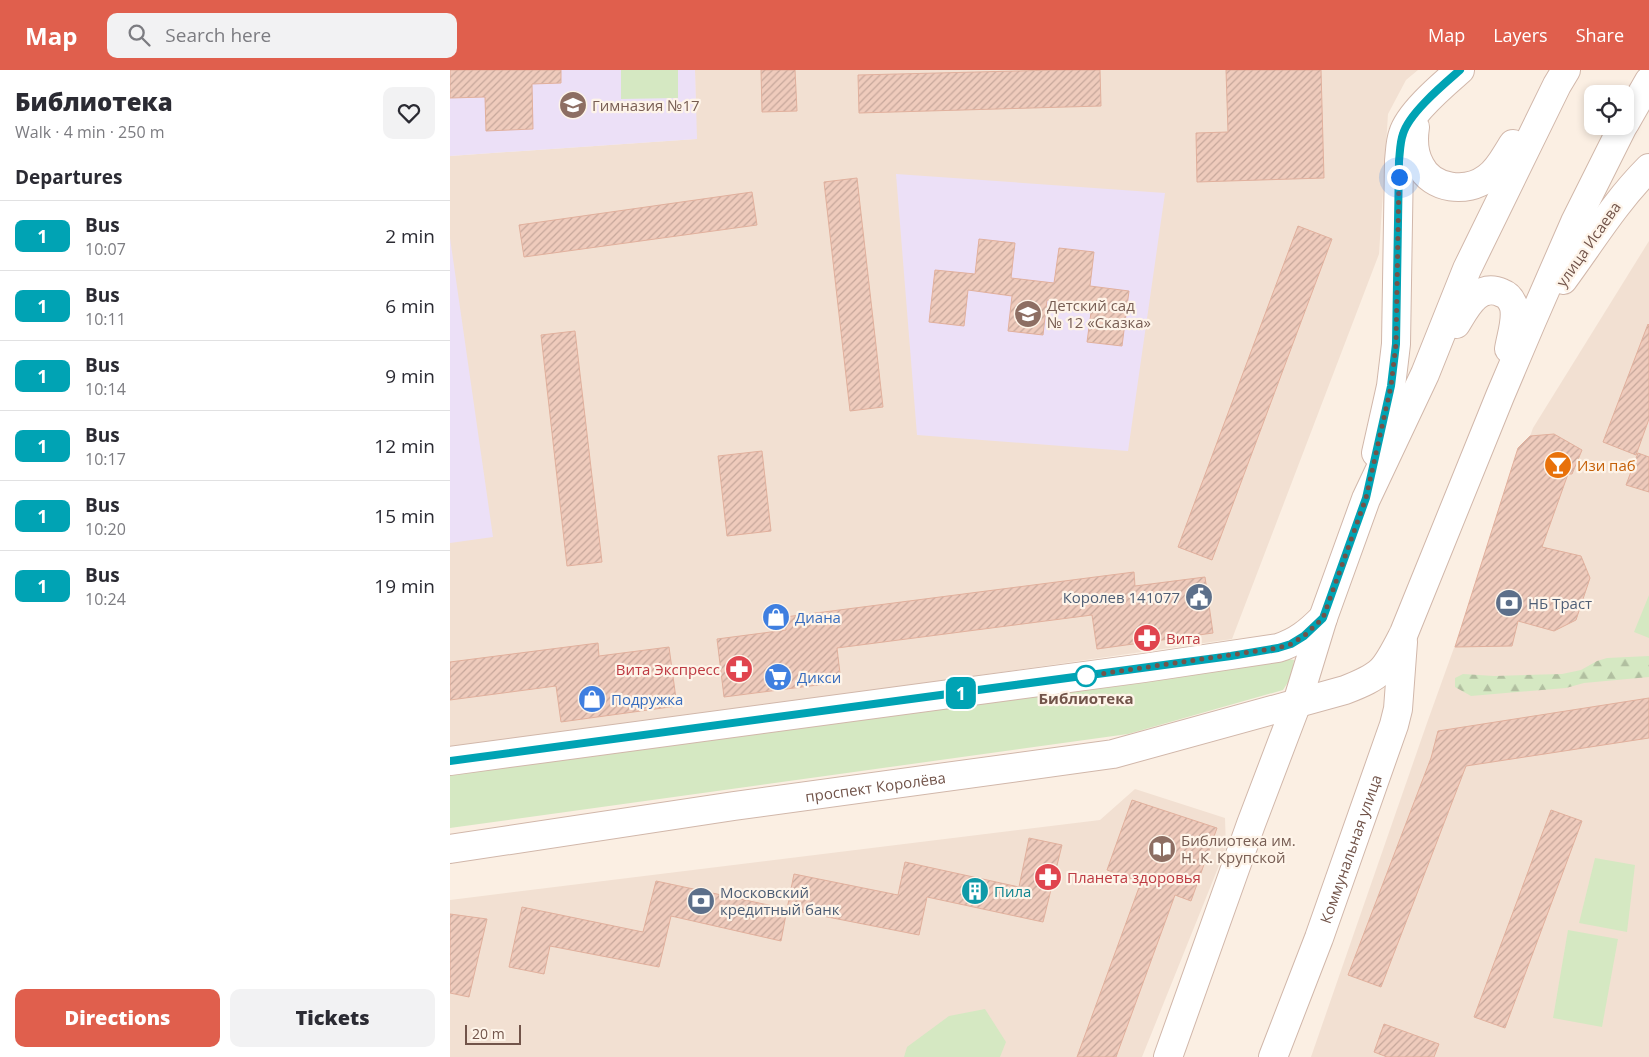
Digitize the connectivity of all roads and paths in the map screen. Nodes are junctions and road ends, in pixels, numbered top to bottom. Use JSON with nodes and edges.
{"nodes":[{"id":1,"x":1460,"y":70,"type":"edge"},
{"id":2,"x":1561,"y":78,"type":"edge"},
{"id":3,"x":1649,"y":81,"type":"edge"},
{"id":4,"x":1634,"y":107,"type":"edge"},
{"id":5,"x":1420,"y":109,"type":"junction"},
{"id":6,"x":1619,"y":135,"type":"edge"},
{"id":7,"x":1649,"y":168,"type":"edge"},
{"id":8,"x":1531,"y":324,"type":"junction"},
{"id":9,"x":1426,"y":374,"type":"junction"},
{"id":10,"x":1500,"y":396,"type":"junction"},
{"id":11,"x":1366,"y":498,"type":"junction"},
{"id":12,"x":1323,"y":618,"type":"junction"},
{"id":13,"x":1404,"y":633,"type":"junction"},
{"id":14,"x":1297,"y":703,"type":"junction"},
{"id":15,"x":450,"y":761,"type":"edge"},
{"id":16,"x":450,"y":849,"type":"edge"},
{"id":17,"x":1168,"y":1057,"type":"edge"},
{"id":18,"x":1273,"y":1057,"type":"edge"}],
"edges":[{"from":1,"to":5,"type":"main road"},
{"from":2,"to":5,"type":"main road"},
{"from":2,"to":9,"type":"main road"},
{"from":3,"to":4,"type":"main road"},
{"from":5,"to":11,"type":"main road"},
{"from":6,"to":8,"type":"main road"},
{"from":7,"to":8,"type":"main road","name":"улица Исаева"},
{"from":8,"to":10,"type":"main road"},
{"from":9,"to":10,"type":"main road"},
{"from":9,"to":11,"type":"main road"},
{"from":10,"to":13,"type":"main road"},
{"from":11,"to":12,"type":"main road"},
{"from":12,"to":14,"type":"main road"},
{"from":12,"to":15,"type":"main road"},
{"from":13,"to":14,"type":"main road","name":"проспект Королёва"},
{"from":13,"to":18,"type":"main road","name":"Коммунальная улица"},
{"from":14,"to":16,"type":"main road","name":"проспект Королёва"},
{"from":14,"to":17,"type":"main road"}]}
